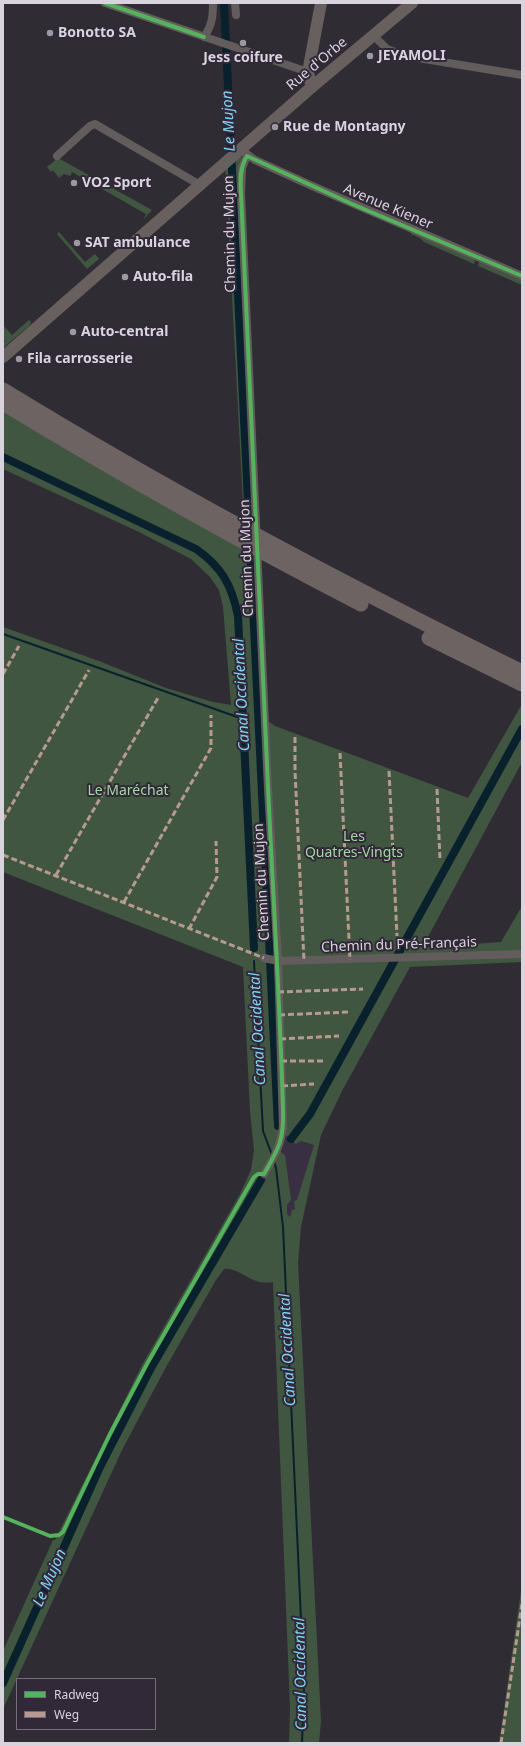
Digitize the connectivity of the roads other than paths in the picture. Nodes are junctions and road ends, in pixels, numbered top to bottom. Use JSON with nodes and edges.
{"nodes":[{"id":1,"x":105,"y":3,"type":"edge"},
{"id":2,"x":213,"y":3,"type":"edge"},
{"id":3,"x":235,"y":3,"type":"edge"},
{"id":4,"x":321,"y":3,"type":"edge"},
{"id":5,"x":412,"y":3,"type":"edge"},
{"id":6,"x":236,"y":15,"type":"dead end"},
{"id":7,"x":374,"y":36,"type":"junction"},
{"id":8,"x":204,"y":37,"type":"junction"},
{"id":9,"x":308,"y":72,"type":"junction"},
{"id":10,"x":331,"y":72,"type":"junction"},
{"id":11,"x":522,"y":75,"type":"edge"},
{"id":12,"x":313,"y":86,"type":"junction"},
{"id":13,"x":289,"y":108,"type":"junction"},
{"id":14,"x":242,"y":152,"type":"junction"},
{"id":15,"x":57,"y":156,"type":"dead end"},
{"id":16,"x":200,"y":185,"type":"junction"},
{"id":17,"x":522,"y":276,"type":"edge"},
{"id":18,"x":3,"y":356,"type":"edge"},
{"id":19,"x":3,"y":390,"type":"edge"},
{"id":20,"x":3,"y":403,"type":"edge"},
{"id":21,"x":522,"y":672,"type":"edge"},
{"id":22,"x":522,"y":684,"type":"edge"},
{"id":23,"x":522,"y":954,"type":"edge"},
{"id":24,"x":264,"y":958,"type":"dead end"},
{"id":25,"x":278,"y":961,"type":"junction"},
{"id":26,"x":264,"y":1174,"type":"dead end"}],
"edges":[{"from":1,"to":8,"type":"street"},
{"from":2,"to":8,"type":"street"},
{"from":3,"to":6,"type":"street"},
{"from":4,"to":9,"type":"main road"},
{"from":5,"to":7,"type":"main road","name":"Rue d'Orbe"},
{"from":7,"to":10,"type":"main road","name":"Rue d'Orbe"},
{"from":7,"to":11,"type":"street"},
{"from":8,"to":9,"type":"street"},
{"from":9,"to":10,"type":"main road"},
{"from":9,"to":12,"type":"main road"},
{"from":9,"to":13,"type":"main road"},
{"from":10,"to":12,"type":"main road","name":"Rue d'Orbe"},
{"from":12,"to":13,"type":"main road","name":"Rue d'Orbe"},
{"from":13,"to":14,"type":"main road","name":"Rue d'Orbe"},
{"from":14,"to":16,"type":"main road","name":"Rue d'Orbe"},
{"from":14,"to":17,"type":"street","name":"Avenue Kiener"},
{"from":14,"to":25,"type":"street","name":"Chemin du Mujon"},
{"from":15,"to":16,"type":"street"},
{"from":16,"to":18,"type":"main road","name":"Rue d'Orbe"},
{"from":19,"to":21,"type":"highway","bridge":true},
{"from":20,"to":22,"type":"highway","bridge":true},
{"from":23,"to":25,"type":"street","name":"Chemin du Pré-Français"},
{"from":24,"to":25,"type":"street","name":"Chemin du Pré-Français"},
{"from":25,"to":26,"type":"street","name":"Chemin du Mujon"}]}
